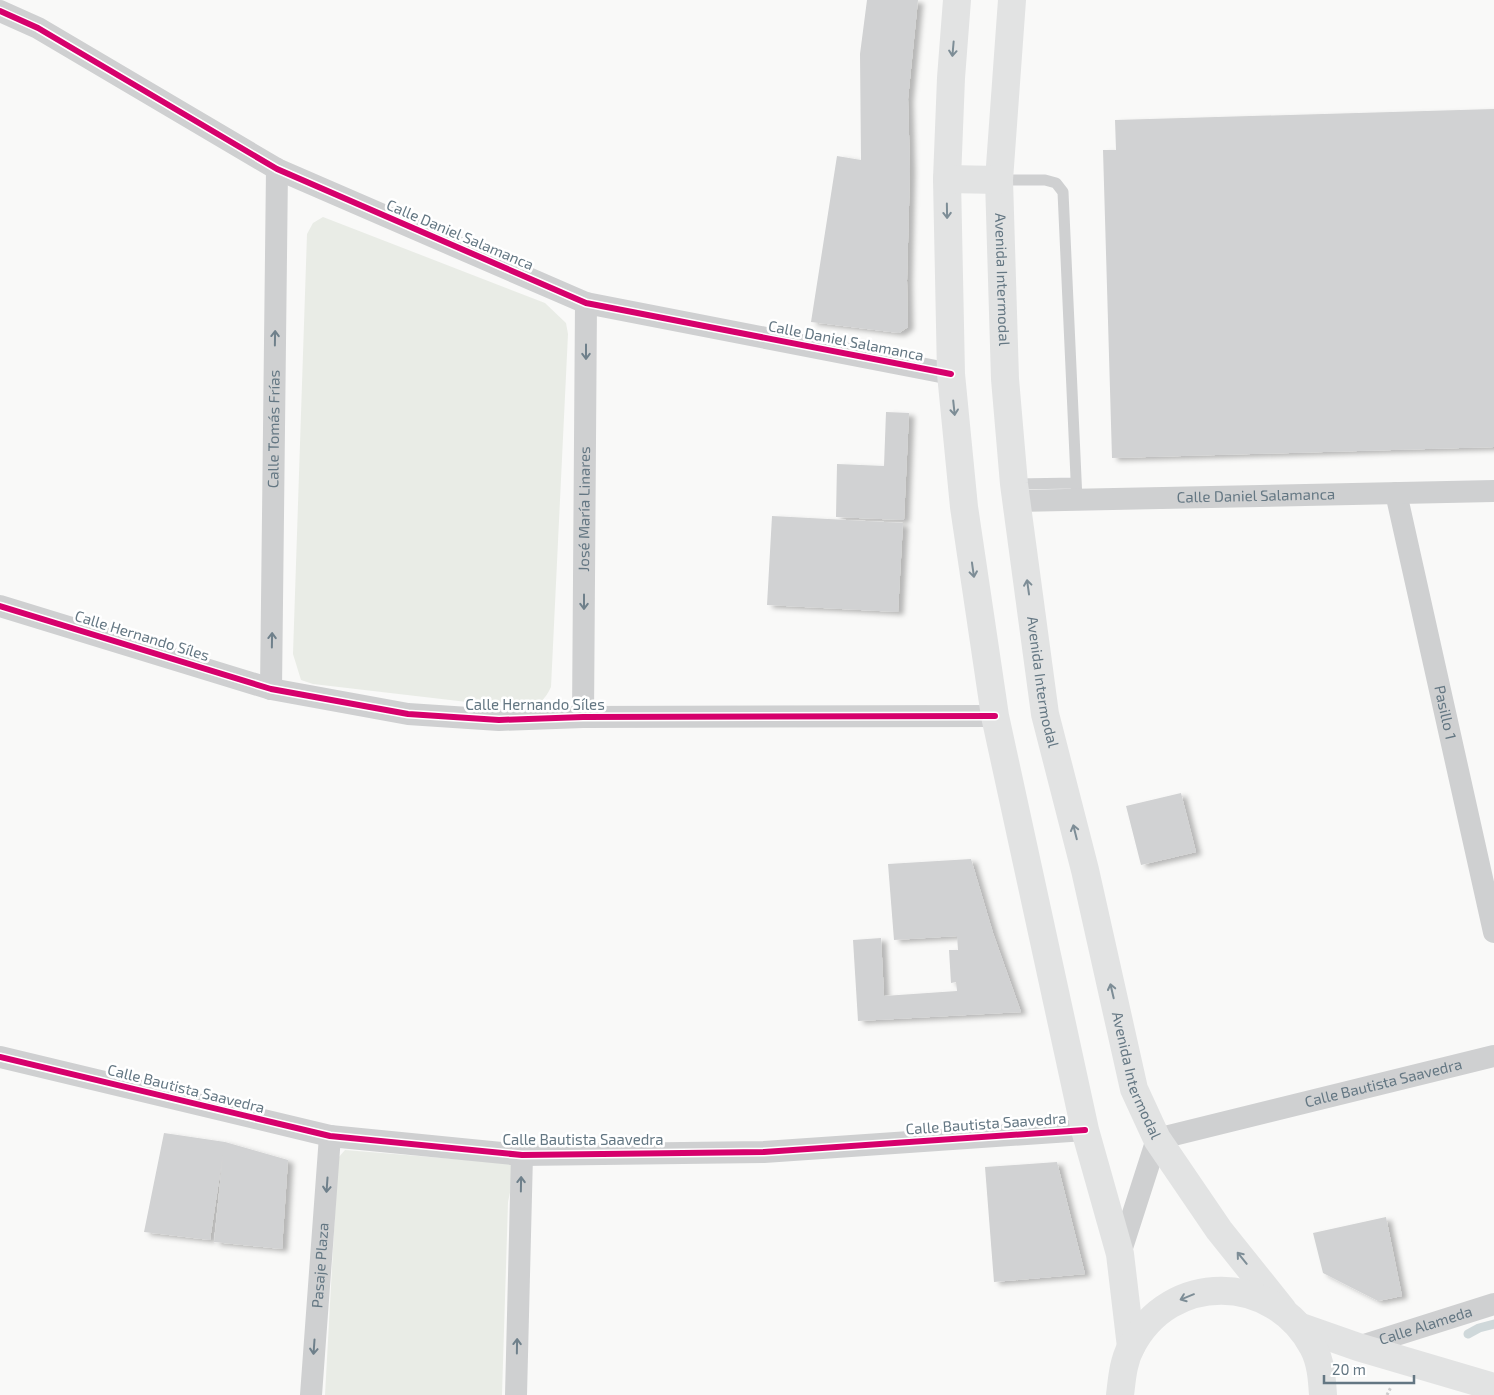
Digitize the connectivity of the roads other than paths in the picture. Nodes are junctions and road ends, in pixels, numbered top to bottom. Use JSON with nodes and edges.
{"nodes":[{"id":1,"x":957,"y":0,"type":"edge"},
{"id":2,"x":1012,"y":0,"type":"edge"},
{"id":3,"x":0,"y":11,"type":"edge"},
{"id":4,"x":277,"y":169,"type":"junction"},
{"id":5,"x":947,"y":179,"type":"junction"},
{"id":6,"x":998,"y":180,"type":"junction"},
{"id":7,"x":586,"y":303,"type":"junction"},
{"id":8,"x":951,"y":374,"type":"junction"},
{"id":9,"x":1077,"y":491,"type":"junction"},
{"id":10,"x":1494,"y":491,"type":"edge"},
{"id":11,"x":1016,"y":493,"type":"junction"},
{"id":12,"x":1396,"y":494,"type":"junction"},
{"id":13,"x":0,"y":606,"type":"edge"},
{"id":14,"x":271,"y":689,"type":"junction"},
{"id":15,"x":995,"y":716,"type":"junction"},
{"id":16,"x":583,"y":717,"type":"junction"},
{"id":17,"x":1494,"y":932,"type":"edge"},
{"id":18,"x":0,"y":1056,"type":"edge"},
{"id":19,"x":1494,"y":1056,"type":"edge"},
{"id":20,"x":1085,"y":1130,"type":"junction"},
{"id":21,"x":330,"y":1136,"type":"junction"},
{"id":22,"x":1157,"y":1139,"type":"junction"},
{"id":23,"x":522,"y":1155,"type":"junction"},
{"id":24,"x":1120,"y":1254,"type":"junction"},
{"id":25,"x":1494,"y":1304,"type":"edge"},
{"id":26,"x":1292,"y":1319,"type":"junction"},
{"id":27,"x":1358,"y":1347,"type":"junction"},
{"id":28,"x":1127,"y":1356,"type":"junction"},
{"id":29,"x":1494,"y":1387,"type":"edge"},
{"id":30,"x":310,"y":1395,"type":"edge"},
{"id":31,"x":516,"y":1395,"type":"edge"},
{"id":32,"x":1101,"y":1395,"type":"edge"},
{"id":33,"x":1120,"y":1395,"type":"edge"},
{"id":34,"x":1324,"y":1395,"type":"edge"}],
"edges":[{"from":1,"to":5,"type":"main road","one_way":true},
{"from":2,"to":6,"type":"main road","name":"Avenida Intermodal"},
{"from":3,"to":4,"type":"street","name":"Calle Daniel Salamanca"},
{"from":4,"to":7,"type":"street","name":"Calle Daniel Salamanca"},
{"from":14,"to":4,"type":"street","name":"Calle Tomás Frías","one_way":true},
{"from":5,"to":6,"type":"main road"},
{"from":5,"to":8,"type":"main road","one_way":true},
{"from":6,"to":9,"type":"lane"},
{"from":6,"to":11,"type":"main road","name":"Avenida Intermodal"},
{"from":7,"to":8,"type":"street","name":"Calle Daniel Salamanca"},
{"from":7,"to":16,"type":"street","name":"José María Linares","one_way":true},
{"from":8,"to":15,"type":"main road","one_way":true},
{"from":9,"to":11,"type":"street","name":"Calle Daniel Salamanca"},
{"from":9,"to":12,"type":"street","name":"Calle Daniel Salamanca"},
{"from":10,"to":12,"type":"street","name":"Calle Daniel Salamanca"},
{"from":22,"to":11,"type":"main road","name":"Avenida Intermodal","one_way":true},
{"from":12,"to":17,"type":"street","name":"Pasillo 1"},
{"from":13,"to":14,"type":"street","name":"Calle Hernando Síles"},
{"from":14,"to":16,"type":"street","name":"Calle Hernando Síles"},
{"from":15,"to":16,"type":"street","name":"Calle Hernando Síles"},
{"from":15,"to":20,"type":"main road"},
{"from":18,"to":21,"type":"street","name":"Calle Bautista Saavedra"},
{"from":19,"to":22,"type":"street","name":"Calle Bautista Saavedra"},
{"from":20,"to":23,"type":"street","name":"Calle Bautista Saavedra"},
{"from":20,"to":24,"type":"main road"},
{"from":21,"to":23,"type":"street","name":"Calle Bautista Saavedra"},
{"from":21,"to":30,"type":"street","name":"Pasaje Plaza","one_way":true},
{"from":22,"to":24,"type":"street"},
{"from":26,"to":22,"type":"main road","name":"Avenida Intermodal","one_way":true},
{"from":31,"to":23,"type":"street","one_way":true},
{"from":24,"to":28,"type":"main road"},
{"from":25,"to":27,"type":"street","name":"Calle Alameda"},
{"from":26,"to":27,"type":"main road"},
{"from":26,"to":28,"type":"main road","one_way":true},
{"from":26,"to":34,"type":"main road","name":"Avenida Intermodal"},
{"from":27,"to":29,"type":"main road"},
{"from":28,"to":32,"type":"main road"},
{"from":28,"to":33,"type":"main road"}]}
